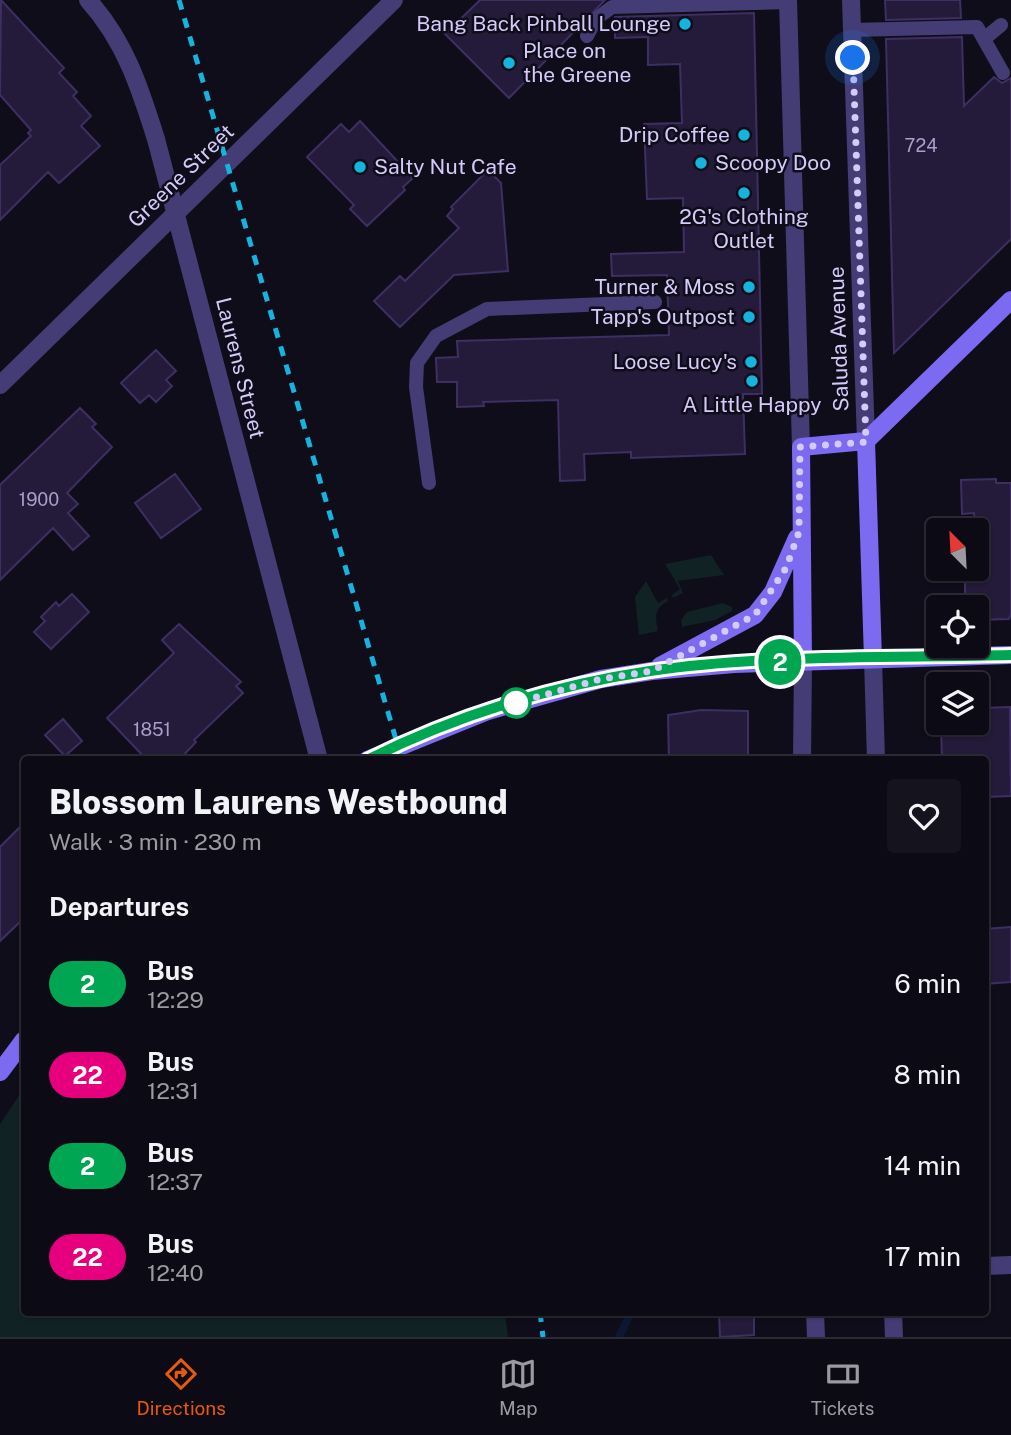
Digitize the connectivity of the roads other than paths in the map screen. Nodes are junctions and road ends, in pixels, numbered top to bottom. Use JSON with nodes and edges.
{"nodes":[{"id":1,"x":88,"y":0,"type":"edge"},
{"id":2,"x":394,"y":0,"type":"edge"},
{"id":3,"x":851,"y":0,"type":"edge"},
{"id":4,"x":788,"y":1,"type":"edge"},
{"id":5,"x":1000,"y":25,"type":"dead end"},
{"id":6,"x":852,"y":30,"type":"junction"},
{"id":7,"x":587,"y":36,"type":"dead end"},
{"id":8,"x":984,"y":39,"type":"junction"},
{"id":9,"x":1003,"y":73,"type":"dead end"},
{"id":10,"x":176,"y":211,"type":"junction"},
{"id":11,"x":1011,"y":300,"type":"edge"},
{"id":12,"x":654,"y":302,"type":"dead end"},
{"id":13,"x":0,"y":385,"type":"edge"},
{"id":14,"x":866,"y":442,"type":"junction"},
{"id":15,"x":800,"y":447,"type":"junction"},
{"id":16,"x":429,"y":483,"type":"dead end"},
{"id":17,"x":799,"y":532,"type":"junction"},
{"id":18,"x":1011,"y":655,"type":"edge"},
{"id":19,"x":873,"y":659,"type":"junction"},
{"id":20,"x":803,"y":661,"type":"junction"},
{"id":21,"x":652,"y":671,"type":"junction"},
{"id":22,"x":318,"y":756,"type":"edge"},
{"id":23,"x":377,"y":756,"type":"edge"},
{"id":24,"x":802,"y":756,"type":"edge"},
{"id":25,"x":876,"y":756,"type":"edge"},
{"id":26,"x":21,"y":1044,"type":"edge"},
{"id":27,"x":0,"y":1072,"type":"edge"},
{"id":28,"x":1011,"y":1265,"type":"edge"},
{"id":29,"x":989,"y":1266,"type":"edge"},
{"id":30,"x":815,"y":1316,"type":"edge"},
{"id":31,"x":893,"y":1316,"type":"edge"},
{"id":32,"x":816,"y":1337,"type":"edge"},
{"id":33,"x":894,"y":1337,"type":"edge"}],
"edges":[{"from":1,"to":10,"type":"street","name":"Laurens Street"},
{"from":2,"to":10,"type":"street","name":"Greene Street"},
{"from":3,"to":6,"type":"street","name":"Saluda Avenue"},
{"from":4,"to":7,"type":"lane"},
{"from":4,"to":15,"type":"street","name":"Saluda Avenue"},
{"from":5,"to":8,"type":"lane"},
{"from":6,"to":8,"type":"lane"},
{"from":6,"to":14,"type":"street","name":"Saluda Avenue"},
{"from":8,"to":9,"type":"lane"},
{"from":10,"to":13,"type":"street","name":"Greene Street"},
{"from":10,"to":22,"type":"street","name":"Laurens Street"},
{"from":11,"to":14,"type":"main road"},
{"from":12,"to":16,"type":"lane"},
{"from":14,"to":15,"type":"main road"},
{"from":14,"to":19,"type":"main road","name":"Saluda Avenue"},
{"from":15,"to":17,"type":"main road","name":"Saluda Avenue"},
{"from":17,"to":20,"type":"main road","name":"Saluda Avenue"},
{"from":17,"to":21,"type":"main road"},
{"from":18,"to":19,"type":"main road"},
{"from":19,"to":20,"type":"main road"},
{"from":19,"to":25,"type":"street","name":"Saluda Avenue"},
{"from":20,"to":21,"type":"main road"},
{"from":20,"to":24,"type":"street","name":"Saluda Avenue"},
{"from":21,"to":23,"type":"main road"},
{"from":26,"to":27,"type":"main road"},
{"from":28,"to":29,"type":"street"},
{"from":30,"to":32,"type":"street"},
{"from":31,"to":33,"type":"street"}]}
